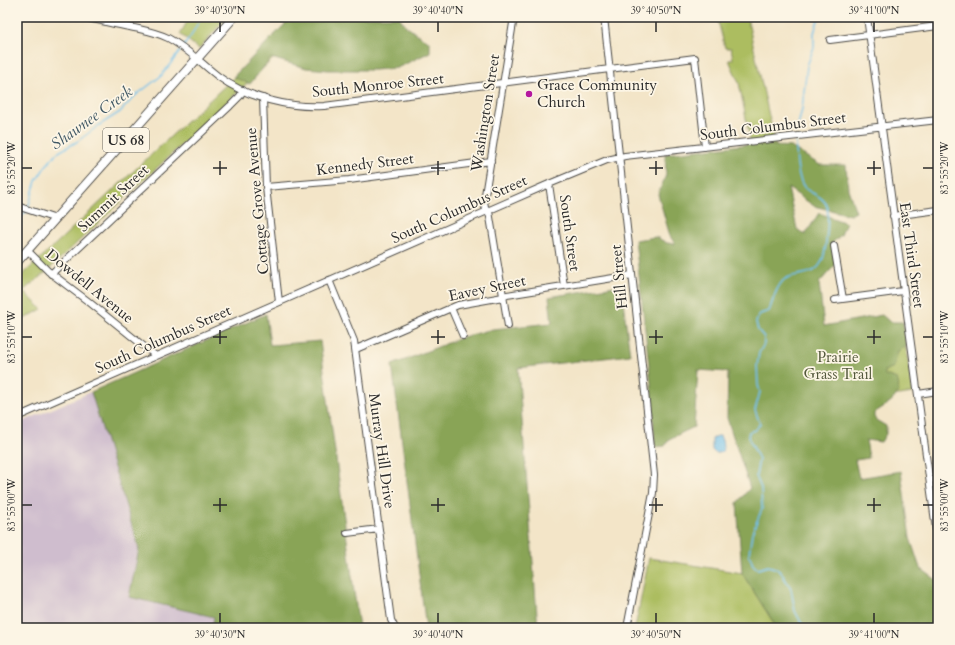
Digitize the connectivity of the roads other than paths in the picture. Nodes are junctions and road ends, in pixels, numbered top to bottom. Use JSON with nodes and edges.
{"nodes":[{"id":1,"x":82,"y":17,"type":"edge"},
{"id":2,"x":234,"y":17,"type":"edge"},
{"id":3,"x":514,"y":17,"type":"edge"},
{"id":4,"x":604,"y":17,"type":"edge"},
{"id":5,"x":867,"y":17,"type":"edge"},
{"id":6,"x":938,"y":26,"type":"edge"},
{"id":7,"x":870,"y":35,"type":"junction"},
{"id":8,"x":830,"y":40,"type":"dead end"},
{"id":9,"x":196,"y":59,"type":"junction"},
{"id":10,"x":610,"y":69,"type":"junction"},
{"id":11,"x":502,"y":83,"type":"junction"},
{"id":12,"x":243,"y":90,"type":"junction"},
{"id":13,"x":263,"y":98,"type":"junction"},
{"id":14,"x":938,"y":120,"type":"edge"},
{"id":15,"x":882,"y":126,"type":"junction"},
{"id":16,"x":705,"y":147,"type":"junction"},
{"id":17,"x":619,"y":157,"type":"junction"},
{"id":18,"x":490,"y":161,"type":"junction"},
{"id":19,"x":549,"y":184,"type":"junction"},
{"id":20,"x":266,"y":188,"type":"junction"},
{"id":21,"x":18,"y":206,"type":"edge"},
{"id":22,"x":936,"y":210,"type":"edge"},
{"id":23,"x":489,"y":211,"type":"junction"},
{"id":24,"x":893,"y":216,"type":"junction"},
{"id":25,"x":56,"y":219,"type":"junction"},
{"id":26,"x":834,"y":246,"type":"dead end"},
{"id":27,"x":27,"y":250,"type":"junction"},
{"id":28,"x":17,"y":262,"type":"edge"},
{"id":29,"x":51,"y":274,"type":"junction"},
{"id":30,"x":632,"y":275,"type":"junction"},
{"id":31,"x":329,"y":280,"type":"junction"},
{"id":32,"x":564,"y":286,"type":"junction"},
{"id":33,"x":904,"y":290,"type":"junction"},
{"id":34,"x":502,"y":297,"type":"junction"},
{"id":35,"x":843,"y":299,"type":"junction"},
{"id":36,"x":835,"y":300,"type":"dead end"},
{"id":37,"x":279,"y":302,"type":"junction"},
{"id":38,"x":451,"y":308,"type":"junction"},
{"id":39,"x":508,"y":326,"type":"dead end"},
{"id":40,"x":463,"y":336,"type":"dead end"},
{"id":41,"x":356,"y":349,"type":"junction"},
{"id":42,"x":156,"y":356,"type":"junction"},
{"id":43,"x":938,"y":391,"type":"edge"},
{"id":44,"x":918,"y":394,"type":"junction"},
{"id":45,"x":17,"y":417,"type":"edge"},
{"id":46,"x":938,"y":479,"type":"edge"},
{"id":47,"x":930,"y":480,"type":"junction"},
{"id":48,"x":380,"y":529,"type":"junction"},
{"id":49,"x":347,"y":534,"type":"dead end"},
{"id":50,"x":938,"y":544,"type":"edge"},
{"id":51,"x":395,"y":628,"type":"edge"},
{"id":52,"x":627,"y":628,"type":"edge"}],
"edges":[{"from":1,"to":9,"type":"street","name":"South Monroe Street"},
{"from":2,"to":9,"type":"main road","number":"US 68"},
{"from":3,"to":11,"type":"street","name":"Washington Street"},
{"from":4,"to":10,"type":"street","name":"Hill Street"},
{"from":5,"to":7,"type":"street","name":"East Third Street"},
{"from":6,"to":7,"type":"street"},
{"from":7,"to":8,"type":"street"},
{"from":7,"to":15,"type":"street","name":"East Third Street"},
{"from":9,"to":12,"type":"street","name":"South Monroe Street"},
{"from":9,"to":25,"type":"main road","number":"US 68"},
{"from":10,"to":11,"type":"street","name":"South Monroe Street"},
{"from":10,"to":16,"type":"street","name":"South Monroe Street"},
{"from":10,"to":17,"type":"street","name":"Hill Street"},
{"from":11,"to":13,"type":"street","name":"South Monroe Street"},
{"from":11,"to":18,"type":"street","name":"Washington Street"},
{"from":12,"to":13,"type":"street","name":"South Monroe Street"},
{"from":12,"to":29,"type":"street","name":"Summit Street"},
{"from":13,"to":20,"type":"street","name":"Cottage Grove Avenue"},
{"from":14,"to":15,"type":"street","name":"South Columbus Street"},
{"from":15,"to":16,"type":"street","name":"South Columbus Street"},
{"from":15,"to":24,"type":"street","name":"East Third Street"},
{"from":16,"to":17,"type":"street","name":"South Columbus Street"},
{"from":17,"to":19,"type":"street","name":"South Columbus Street"},
{"from":17,"to":30,"type":"street","name":"Hill Street"},
{"from":18,"to":20,"type":"street","name":"Kennedy Street"},
{"from":18,"to":23,"type":"street","name":"Washington Street"},
{"from":19,"to":23,"type":"street","name":"South Columbus Street"},
{"from":19,"to":32,"type":"street","name":"South Street"},
{"from":20,"to":37,"type":"street","name":"Cottage Grove Avenue"},
{"from":21,"to":25,"type":"street"},
{"from":22,"to":24,"type":"street"},
{"from":23,"to":31,"type":"street","name":"South Columbus Street"},
{"from":23,"to":34,"type":"street","name":"Washington Street"},
{"from":24,"to":33,"type":"street","name":"East Third Street"},
{"from":25,"to":27,"type":"main road","number":"US 68"},
{"from":26,"to":35,"type":"street"},
{"from":27,"to":28,"type":"main road","number":"US 68"},
{"from":27,"to":29,"type":"street","name":"Dowdell Avenue"},
{"from":29,"to":42,"type":"street","name":"Dowdell Avenue"},
{"from":30,"to":32,"type":"street","name":"Eavey Street"},
{"from":30,"to":52,"type":"street","name":"Hill Street"},
{"from":31,"to":37,"type":"street","name":"South Columbus Street"},
{"from":31,"to":41,"type":"street","name":"Murray Hill Drive"},
{"from":32,"to":34,"type":"street","name":"Eavey Street"},
{"from":33,"to":35,"type":"street"},
{"from":33,"to":44,"type":"street","name":"East Third Street"},
{"from":34,"to":38,"type":"street","name":"Eavey Street"},
{"from":34,"to":39,"type":"street","name":"Washington Street"},
{"from":35,"to":36,"type":"street"},
{"from":37,"to":42,"type":"street","name":"South Columbus Street"},
{"from":38,"to":40,"type":"street"},
{"from":38,"to":41,"type":"street","name":"Eavey Street"},
{"from":41,"to":48,"type":"street","name":"Murray Hill Drive"},
{"from":42,"to":45,"type":"street","name":"South Columbus Street"},
{"from":43,"to":44,"type":"street"},
{"from":44,"to":47,"type":"street","name":"East Third Street"},
{"from":46,"to":47,"type":"street"},
{"from":47,"to":50,"type":"street","name":"East Third Street"},
{"from":48,"to":49,"type":"street"},
{"from":48,"to":51,"type":"street","name":"Murray Hill Drive"}]}
